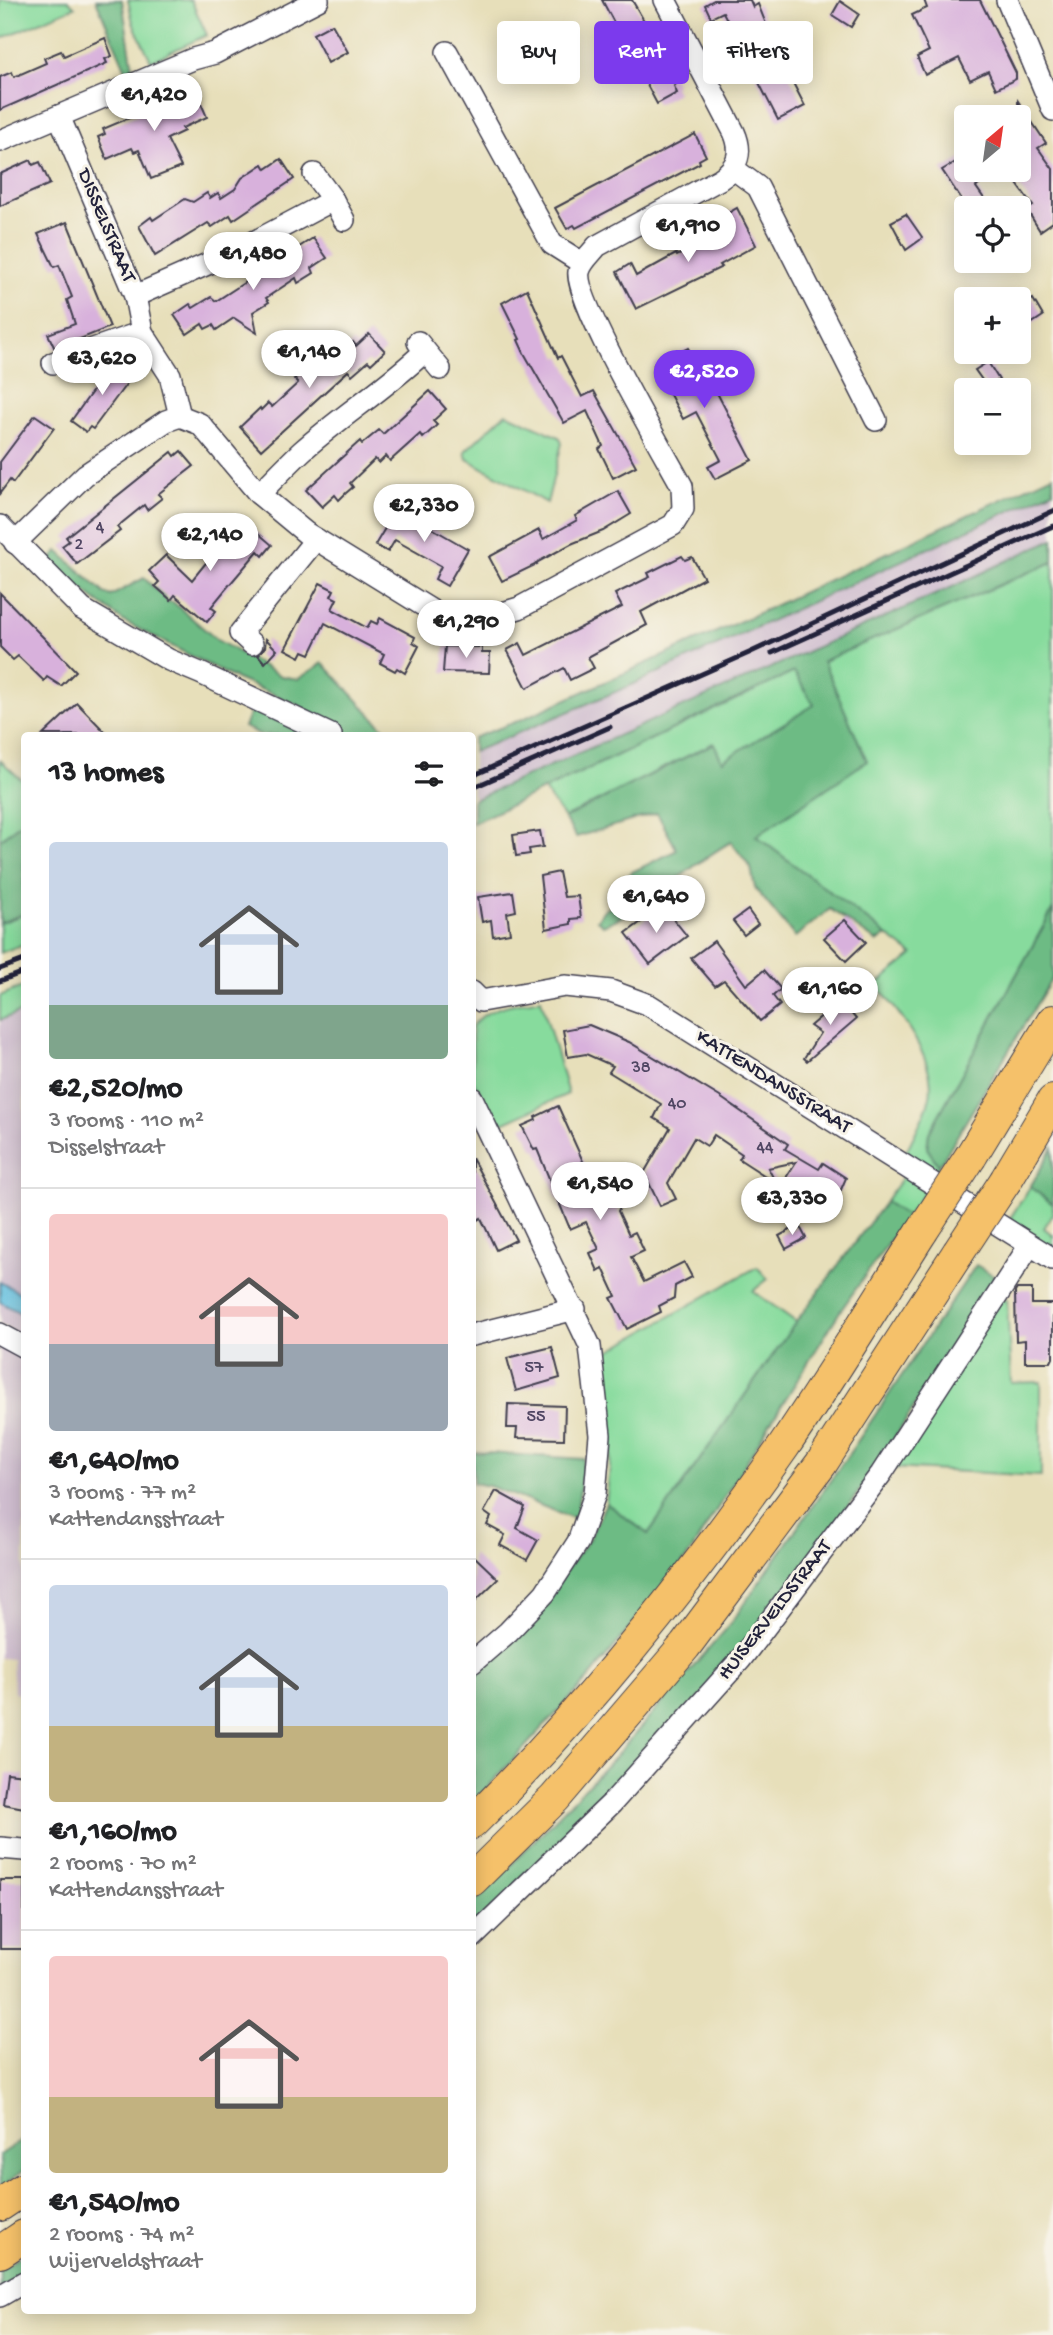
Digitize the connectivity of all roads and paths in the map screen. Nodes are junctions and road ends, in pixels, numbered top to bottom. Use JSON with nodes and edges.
{"nodes":[{"id":1,"x":318,"y":0,"type":"edge"},
{"id":2,"x":665,"y":0,"type":"edge"},
{"id":3,"x":1007,"y":0,"type":"edge"},
{"id":4,"x":447,"y":52,"type":"dead end"},
{"id":5,"x":1053,"y":110,"type":"edge"},
{"id":6,"x":59,"y":116,"type":"junction"},
{"id":7,"x":0,"y":141,"type":"edge"},
{"id":8,"x":734,"y":169,"type":"junction"},
{"id":9,"x":314,"y":174,"type":"dead end"},
{"id":10,"x":333,"y":200,"type":"junction"},
{"id":11,"x":344,"y":220,"type":"dead end"},
{"id":12,"x":582,"y":263,"type":"junction"},
{"id":13,"x":135,"y":296,"type":"junction"},
{"id":14,"x":142,"y":332,"type":"junction"},
{"id":15,"x":53,"y":363,"type":"dead end"},
{"id":16,"x":440,"y":369,"type":"dead end"},
{"id":17,"x":180,"y":416,"type":"junction"},
{"id":18,"x":876,"y":420,"type":"dead end"},
{"id":19,"x":259,"y":494,"type":"junction"},
{"id":20,"x":0,"y":526,"type":"edge"},
{"id":21,"x":316,"y":539,"type":"junction"},
{"id":22,"x":15,"y":543,"type":"junction"},
{"id":23,"x":251,"y":644,"type":"dead end"},
{"id":24,"x":325,"y":732,"type":"edge"},
{"id":25,"x":476,"y":1001,"type":"edge"},
{"id":26,"x":1053,"y":1021,"type":"edge"},
{"id":27,"x":1053,"y":1101,"type":"edge"},
{"id":28,"x":476,"y":1106,"type":"edge"},
{"id":29,"x":1030,"y":1245,"type":"junction"},
{"id":30,"x":1053,"y":1259,"type":"edge"},
{"id":31,"x":575,"y":1309,"type":"junction"},
{"id":32,"x":0,"y":1334,"type":"edge"},
{"id":33,"x":476,"y":1334,"type":"edge"},
{"id":34,"x":21,"y":1345,"type":"edge"},
{"id":35,"x":476,"y":1660,"type":"edge"},
{"id":36,"x":476,"y":1819,"type":"edge"},
{"id":37,"x":0,"y":1849,"type":"edge"},
{"id":38,"x":21,"y":1850,"type":"edge"},
{"id":39,"x":476,"y":1876,"type":"edge"},
{"id":40,"x":476,"y":1934,"type":"edge"},
{"id":41,"x":21,"y":2191,"type":"edge"},
{"id":42,"x":0,"y":2205,"type":"edge"},
{"id":43,"x":21,"y":2238,"type":"edge"},
{"id":44,"x":0,"y":2252,"type":"edge"},
{"id":45,"x":21,"y":2284,"type":"edge"},
{"id":46,"x":0,"y":2296,"type":"edge"}],
"edges":[{"from":1,"to":6,"type":"street"},
{"from":2,"to":8,"type":"street"},
{"from":3,"to":5,"type":"street"},
{"from":4,"to":12,"type":"street"},
{"from":6,"to":7,"type":"street"},
{"from":6,"to":13,"type":"street","name":"DISSELSTRAAT"},
{"from":8,"to":12,"type":"street"},
{"from":8,"to":18,"type":"street"},
{"from":9,"to":10,"type":"street"},
{"from":10,"to":11,"type":"street"},
{"from":10,"to":13,"type":"street","name":"DISSELSTRAAT"},
{"from":12,"to":21,"type":"street"},
{"from":13,"to":14,"type":"street","name":"DISSELSTRAAT"},
{"from":14,"to":15,"type":"street"},
{"from":14,"to":17,"type":"street","name":"DISSELSTRAAT"},
{"from":16,"to":19,"type":"street"},
{"from":17,"to":19,"type":"street"},
{"from":17,"to":22,"type":"street"},
{"from":19,"to":21,"type":"street"},
{"from":20,"to":22,"type":"street"},
{"from":21,"to":23,"type":"street"},
{"from":22,"to":24,"type":"street"},
{"from":25,"to":29,"type":"street","name":"KATTENDANSSTRAAT"},
{"from":26,"to":36,"type":"highway","bridge":true},
{"from":27,"to":39,"type":"highway","bridge":true},
{"from":28,"to":31,"type":"street"},
{"from":29,"to":30,"type":"street","name":"KATTENDANSSTRAAT"},
{"from":29,"to":40,"type":"street","name":"HUISERVELDSTRAAT"},
{"from":31,"to":33,"type":"street"},
{"from":31,"to":35,"type":"street"},
{"from":32,"to":34,"type":"street"},
{"from":37,"to":38,"type":"street"},
{"from":41,"to":42,"type":"highway"},
{"from":43,"to":44,"type":"highway"},
{"from":45,"to":46,"type":"street"}]}
